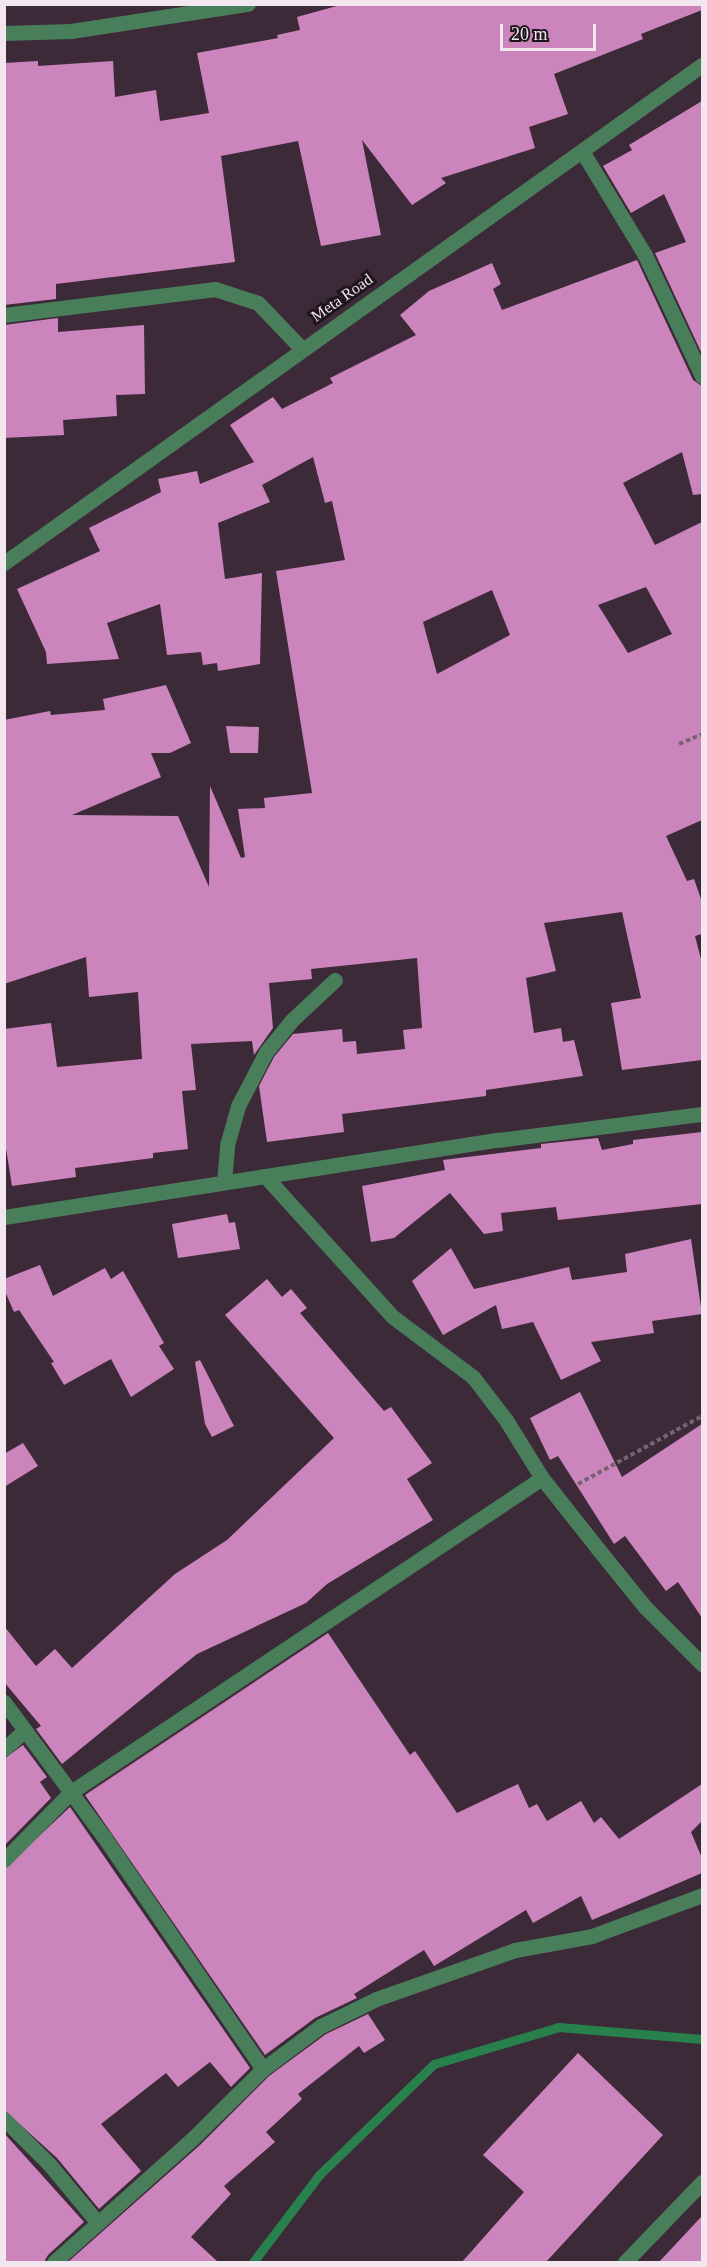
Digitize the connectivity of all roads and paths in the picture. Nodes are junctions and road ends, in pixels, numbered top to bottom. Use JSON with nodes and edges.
{"nodes":[{"id":1,"x":248,"y":4,"type":"edge"},
{"id":2,"x":4,"y":33,"type":"edge"},
{"id":3,"x":702,"y":66,"type":"edge"},
{"id":4,"x":582,"y":151,"type":"junction"},
{"id":5,"x":4,"y":315,"type":"edge"},
{"id":6,"x":302,"y":349,"type":"junction"},
{"id":7,"x":702,"y":376,"type":"edge"},
{"id":8,"x":4,"y":563,"type":"edge"},
{"id":9,"x":702,"y":734,"type":"edge"},
{"id":10,"x":679,"y":744,"type":"dead end"},
{"id":11,"x":335,"y":980,"type":"dead end"},
{"id":12,"x":702,"y":1114,"type":"edge"},
{"id":13,"x":266,"y":1176,"type":"junction"},
{"id":14,"x":224,"y":1182,"type":"junction"},
{"id":15,"x":4,"y":1217,"type":"edge"},
{"id":16,"x":702,"y":1416,"type":"edge"},
{"id":17,"x":542,"y":1478,"type":"junction"},
{"id":18,"x":559,"y":1495,"type":"junction"},
{"id":19,"x":702,"y":1664,"type":"edge"},
{"id":20,"x":4,"y":1702,"type":"edge"},
{"id":21,"x":24,"y":1731,"type":"junction"},
{"id":22,"x":4,"y":1749,"type":"edge"},
{"id":23,"x":71,"y":1792,"type":"junction"},
{"id":24,"x":4,"y":1860,"type":"edge"},
{"id":25,"x":702,"y":1895,"type":"edge"},
{"id":26,"x":263,"y":2069,"type":"junction"},
{"id":27,"x":4,"y":2119,"type":"edge"},
{"id":28,"x":702,"y":2182,"type":"edge"},
{"id":29,"x":98,"y":2223,"type":"junction"},
{"id":30,"x":54,"y":2262,"type":"edge"},
{"id":31,"x":625,"y":2262,"type":"edge"}],
"edges":[{"from":1,"to":2,"type":"street"},
{"from":3,"to":4,"type":"street","name":"Meta Road"},
{"from":4,"to":6,"type":"street","name":"Meta Road"},
{"from":4,"to":7,"type":"street"},
{"from":5,"to":6,"type":"street"},
{"from":6,"to":8,"type":"street","name":"Meta Road"},
{"from":9,"to":10,"type":"path"},
{"from":11,"to":14,"type":"street"},
{"from":12,"to":13,"type":"street"},
{"from":13,"to":14,"type":"street"},
{"from":13,"to":17,"type":"street"},
{"from":14,"to":15,"type":"street"},
{"from":16,"to":18,"type":"path"},
{"from":17,"to":18,"type":"street"},
{"from":17,"to":23,"type":"street"},
{"from":18,"to":19,"type":"street"},
{"from":20,"to":21,"type":"street"},
{"from":21,"to":22,"type":"street"},
{"from":21,"to":23,"type":"street"},
{"from":23,"to":24,"type":"street"},
{"from":23,"to":26,"type":"street"},
{"from":25,"to":26,"type":"street"},
{"from":26,"to":29,"type":"street"},
{"from":27,"to":29,"type":"street"},
{"from":28,"to":31,"type":"street"},
{"from":29,"to":30,"type":"street"}]}
